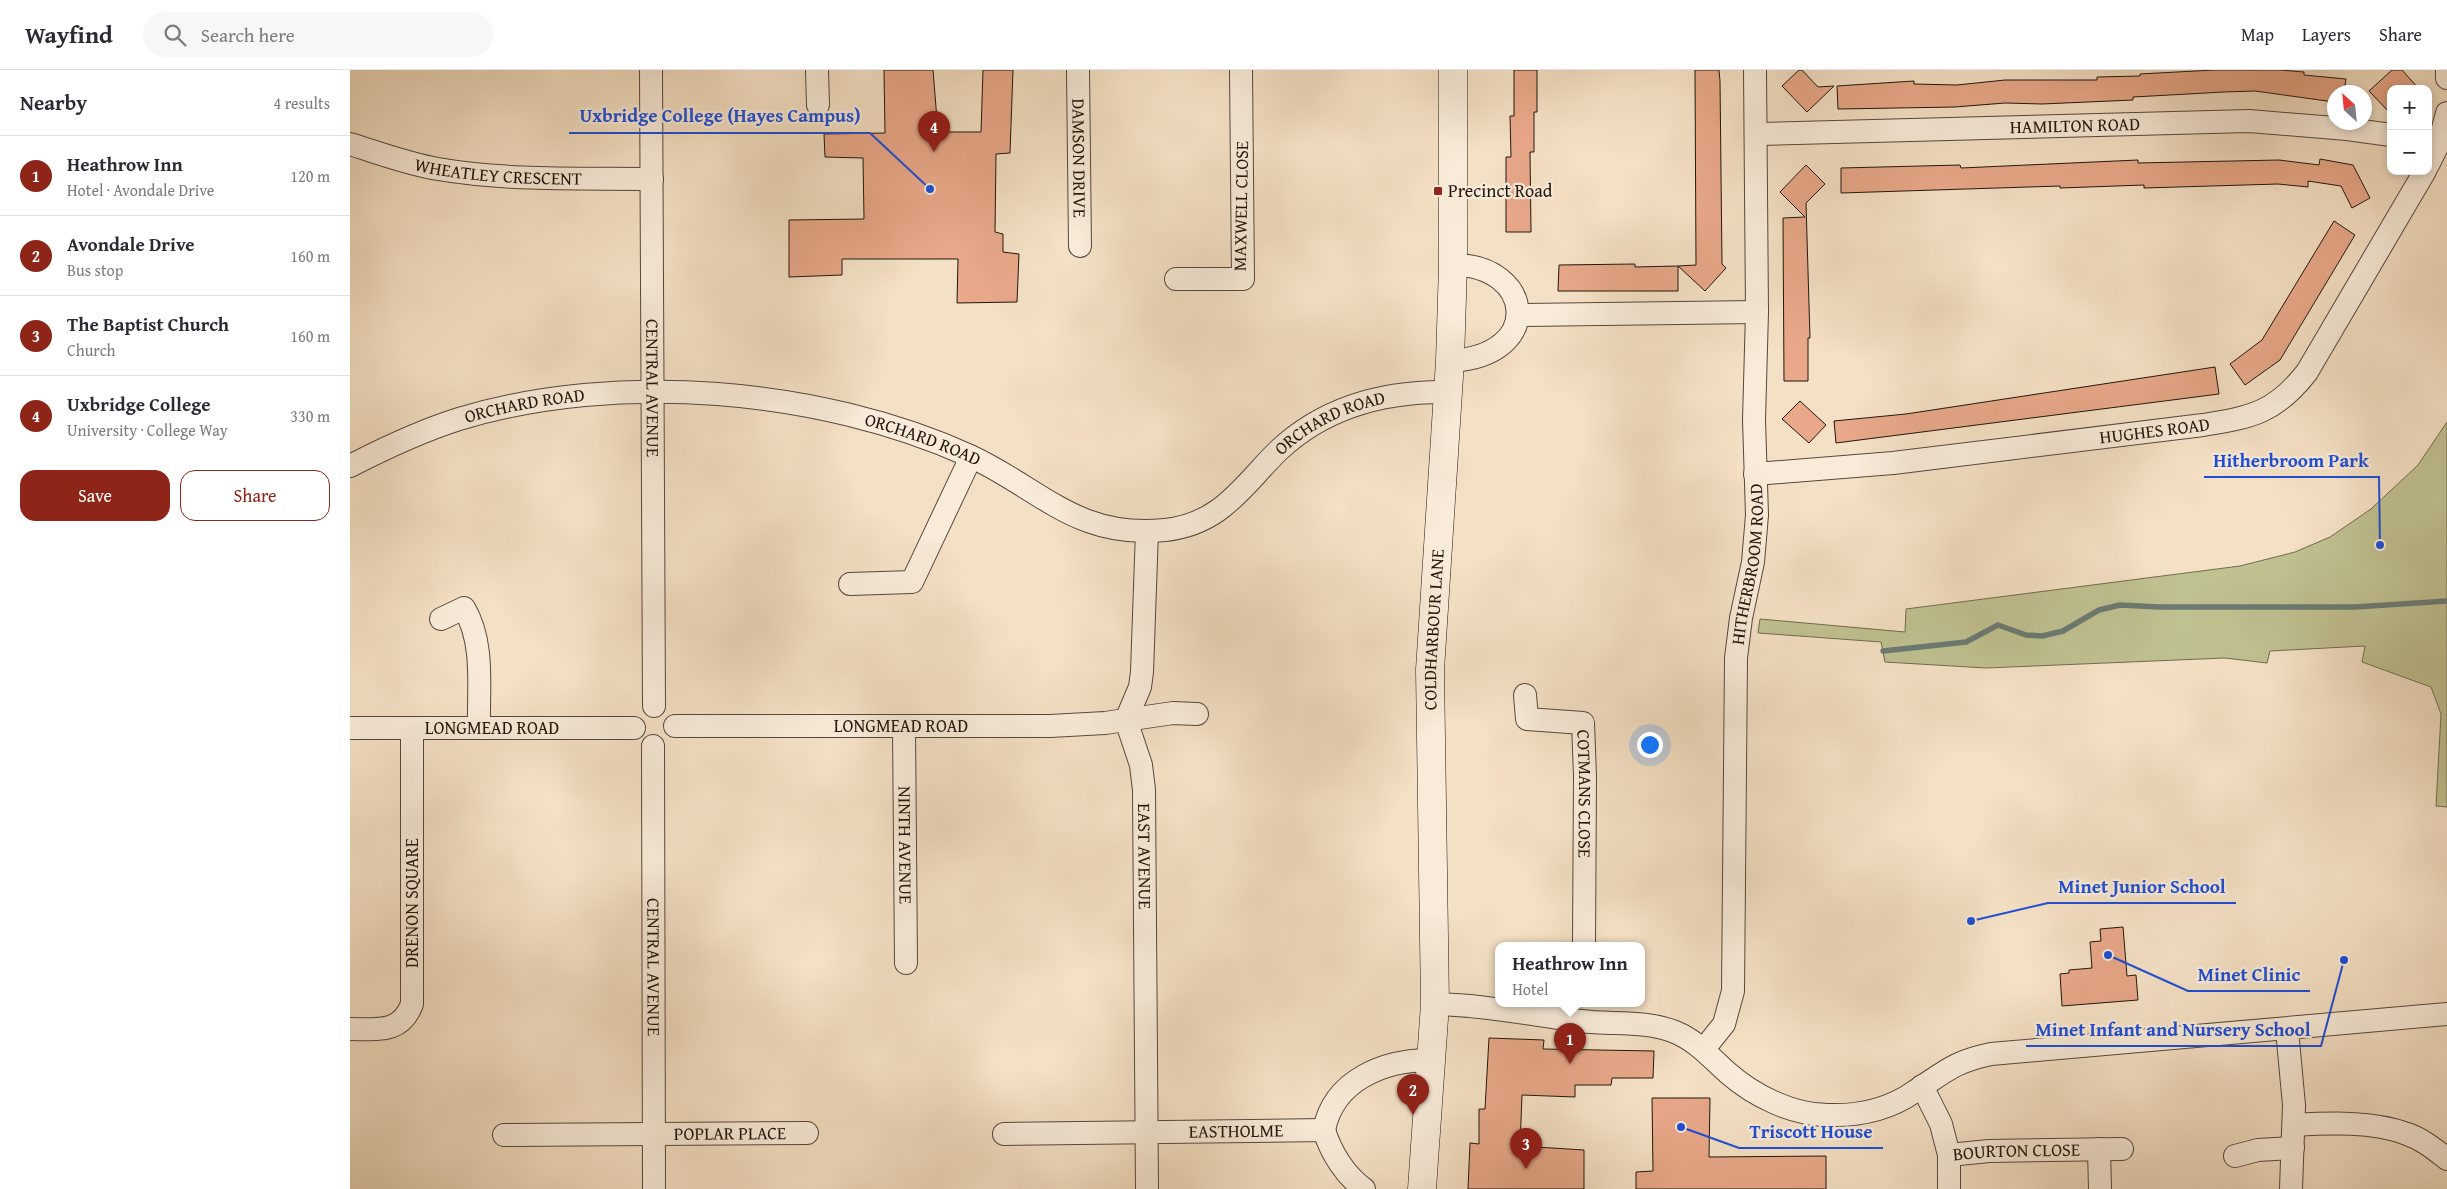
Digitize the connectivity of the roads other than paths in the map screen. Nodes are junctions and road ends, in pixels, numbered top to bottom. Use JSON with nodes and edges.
{"nodes":[{"id":1,"x":651,"y":70,"type":"edge"},
{"id":2,"x":818,"y":70,"type":"edge"},
{"id":3,"x":1078,"y":70,"type":"edge"},
{"id":4,"x":1241,"y":70,"type":"edge"},
{"id":5,"x":1453,"y":70,"type":"edge"},
{"id":6,"x":1755,"y":70,"type":"edge"},
{"id":7,"x":2447,"y":70,"type":"edge"},
{"id":8,"x":2447,"y":78,"type":"edge"},
{"id":9,"x":818,"y":106,"type":"dead end"},
{"id":10,"x":2447,"y":113,"type":"edge"},
{"id":11,"x":1756,"y":134,"type":"junction"},
{"id":12,"x":2387,"y":134,"type":"edge"},
{"id":13,"x":2434,"y":142,"type":"edge"},
{"id":14,"x":350,"y":144,"type":"edge"},
{"id":15,"x":2423,"y":175,"type":"edge"},
{"id":16,"x":652,"y":178,"type":"junction"},
{"id":17,"x":1080,"y":246,"type":"dead end"},
{"id":18,"x":1453,"y":266,"type":"junction"},
{"id":19,"x":1176,"y":279,"type":"dead end"},
{"id":20,"x":1757,"y":312,"type":"junction"},
{"id":21,"x":1518,"y":316,"type":"junction"},
{"id":22,"x":1450,"y":361,"type":"junction"},
{"id":23,"x":653,"y":392,"type":"junction"},
{"id":24,"x":1449,"y":392,"type":"junction"},
{"id":25,"x":971,"y":457,"type":"junction"},
{"id":26,"x":350,"y":466,"type":"edge"},
{"id":27,"x":1755,"y":474,"type":"junction"},
{"id":28,"x":1147,"y":531,"type":"junction"},
{"id":29,"x":850,"y":584,"type":"dead end"},
{"id":30,"x":441,"y":619,"type":"dead end"},
{"id":31,"x":1525,"y":694,"type":"dead end"},
{"id":32,"x":654,"y":706,"type":"junction"},
{"id":33,"x":1197,"y":714,"type":"dead end"},
{"id":34,"x":1126,"y":720,"type":"junction"},
{"id":35,"x":675,"y":726,"type":"junction"},
{"id":36,"x":904,"y":726,"type":"junction"},
{"id":37,"x":350,"y":728,"type":"edge"},
{"id":38,"x":412,"y":728,"type":"junction"},
{"id":39,"x":479,"y":728,"type":"junction"},
{"id":40,"x":634,"y":728,"type":"junction"},
{"id":41,"x":653,"y":746,"type":"junction"},
{"id":42,"x":1584,"y":942,"type":"edge"},
{"id":43,"x":906,"y":962,"type":"dead end"},
{"id":44,"x":1435,"y":1004,"type":"junction"},
{"id":45,"x":1495,"y":1006,"type":"edge"},
{"id":46,"x":1504,"y":1007,"type":"edge"},
{"id":47,"x":1583,"y":1012,"type":"edge"},
{"id":48,"x":2447,"y":1014,"type":"edge"},
{"id":49,"x":350,"y":1029,"type":"edge"},
{"id":50,"x":2287,"y":1030,"type":"junction"},
{"id":51,"x":1704,"y":1049,"type":"junction"},
{"id":52,"x":1431,"y":1060,"type":"junction"},
{"id":53,"x":1922,"y":1086,"type":"junction"},
{"id":54,"x":2294,"y":1125,"type":"junction"},
{"id":55,"x":1324,"y":1130,"type":"junction"},
{"id":56,"x":1148,"y":1132,"type":"junction"},
{"id":57,"x":504,"y":1134,"type":"dead end"},
{"id":58,"x":654,"y":1134,"type":"junction"},
{"id":59,"x":807,"y":1134,"type":"dead end"},
{"id":60,"x":1004,"y":1134,"type":"dead end"},
{"id":61,"x":2293,"y":1148,"type":"junction"},
{"id":62,"x":2099,"y":1149,"type":"junction"},
{"id":63,"x":2122,"y":1149,"type":"dead end"},
{"id":64,"x":1949,"y":1155,"type":"junction"},
{"id":65,"x":2235,"y":1156,"type":"dead end"},
{"id":66,"x":2447,"y":1159,"type":"edge"},
{"id":67,"x":654,"y":1189,"type":"edge"},
{"id":68,"x":1147,"y":1189,"type":"edge"},
{"id":69,"x":1364,"y":1189,"type":"edge"},
{"id":70,"x":1422,"y":1189,"type":"edge"},
{"id":71,"x":1949,"y":1189,"type":"edge"},
{"id":72,"x":2100,"y":1189,"type":"edge"},
{"id":73,"x":2291,"y":1189,"type":"edge"}],
"edges":[{"from":1,"to":16,"type":"street","name":"CENTRAL AVENUE"},
{"from":2,"to":9,"type":"street"},
{"from":3,"to":17,"type":"street","name":"DAMSON DRIVE"},
{"from":4,"to":19,"type":"street","name":"MAXWELL CLOSE"},
{"from":5,"to":18,"type":"street","name":"COLDHARBOUR LANE"},
{"from":6,"to":11,"type":"street","name":"HITHERBROOM ROAD"},
{"from":7,"to":8,"type":"street"},
{"from":10,"to":13,"type":"street"},
{"from":11,"to":12,"type":"street","name":"HAMILTON ROAD"},
{"from":11,"to":20,"type":"street","name":"HITHERBROOM ROAD"},
{"from":14,"to":16,"type":"street","name":"WHEATLEY CRESCENT"},
{"from":15,"to":27,"type":"street","name":"HUGHES ROAD"},
{"from":16,"to":23,"type":"street","name":"CENTRAL AVENUE"},
{"from":18,"to":21,"type":"street"},
{"from":18,"to":22,"type":"street","name":"COLDHARBOUR LANE"},
{"from":20,"to":21,"type":"street"},
{"from":20,"to":27,"type":"street","name":"HITHERBROOM ROAD"},
{"from":21,"to":22,"type":"street"},
{"from":22,"to":24,"type":"street","name":"COLDHARBOUR LANE"},
{"from":23,"to":25,"type":"street","name":"ORCHARD ROAD"},
{"from":23,"to":26,"type":"street","name":"ORCHARD ROAD"},
{"from":23,"to":32,"type":"street","name":"CENTRAL AVENUE"},
{"from":24,"to":28,"type":"street","name":"ORCHARD ROAD"},
{"from":24,"to":44,"type":"street","name":"COLDHARBOUR LANE"},
{"from":25,"to":28,"type":"street","name":"ORCHARD ROAD"},
{"from":25,"to":29,"type":"street"},
{"from":27,"to":51,"type":"street","name":"HITHERBROOM ROAD"},
{"from":28,"to":34,"type":"street"},
{"from":30,"to":39,"type":"street"},
{"from":31,"to":42,"type":"street","name":"COTMANS CLOSE"},
{"from":32,"to":35,"type":"street"},
{"from":32,"to":40,"type":"street"},
{"from":33,"to":34,"type":"street","name":"LONGMEAD ROAD"},
{"from":34,"to":36,"type":"street","name":"LONGMEAD ROAD"},
{"from":34,"to":56,"type":"street","name":"EAST AVENUE"},
{"from":35,"to":36,"type":"street","name":"LONGMEAD ROAD"},
{"from":35,"to":41,"type":"street"},
{"from":36,"to":43,"type":"street","name":"NINTH AVENUE"},
{"from":37,"to":38,"type":"street","name":"LONGMEAD ROAD"},
{"from":38,"to":39,"type":"street","name":"LONGMEAD ROAD"},
{"from":38,"to":49,"type":"street","name":"DRENON SQUARE"},
{"from":39,"to":40,"type":"street","name":"LONGMEAD ROAD"},
{"from":40,"to":41,"type":"street"},
{"from":41,"to":58,"type":"street","name":"CENTRAL AVENUE"},
{"from":44,"to":45,"type":"street"},
{"from":44,"to":52,"type":"street","name":"COLDHARBOUR LANE"},
{"from":46,"to":47,"type":"street"},
{"from":47,"to":51,"type":"street"},
{"from":48,"to":50,"type":"street"},
{"from":50,"to":53,"type":"street"},
{"from":50,"to":54,"type":"street"},
{"from":51,"to":53,"type":"street"},
{"from":52,"to":55,"type":"street"},
{"from":52,"to":70,"type":"street","name":"COLDHARBOUR LANE"},
{"from":53,"to":64,"type":"street","name":"BOURTON CLOSE"},
{"from":54,"to":61,"type":"street"},
{"from":54,"to":66,"type":"street"},
{"from":55,"to":56,"type":"street","name":"EASTHOLME"},
{"from":55,"to":69,"type":"street"},
{"from":56,"to":60,"type":"street","name":"EASTHOLME"},
{"from":56,"to":68,"type":"street","name":"EAST AVENUE"},
{"from":57,"to":58,"type":"street","name":"POPLAR PLACE"},
{"from":58,"to":59,"type":"street","name":"POPLAR PLACE"},
{"from":58,"to":67,"type":"street","name":"CENTRAL AVENUE"},
{"from":61,"to":65,"type":"street"},
{"from":61,"to":73,"type":"street"},
{"from":62,"to":63,"type":"street","name":"BOURTON CLOSE"},
{"from":62,"to":64,"type":"street","name":"BOURTON CLOSE"},
{"from":62,"to":72,"type":"street","name":"BOURTON CLOSE"},
{"from":64,"to":71,"type":"street"}]}
